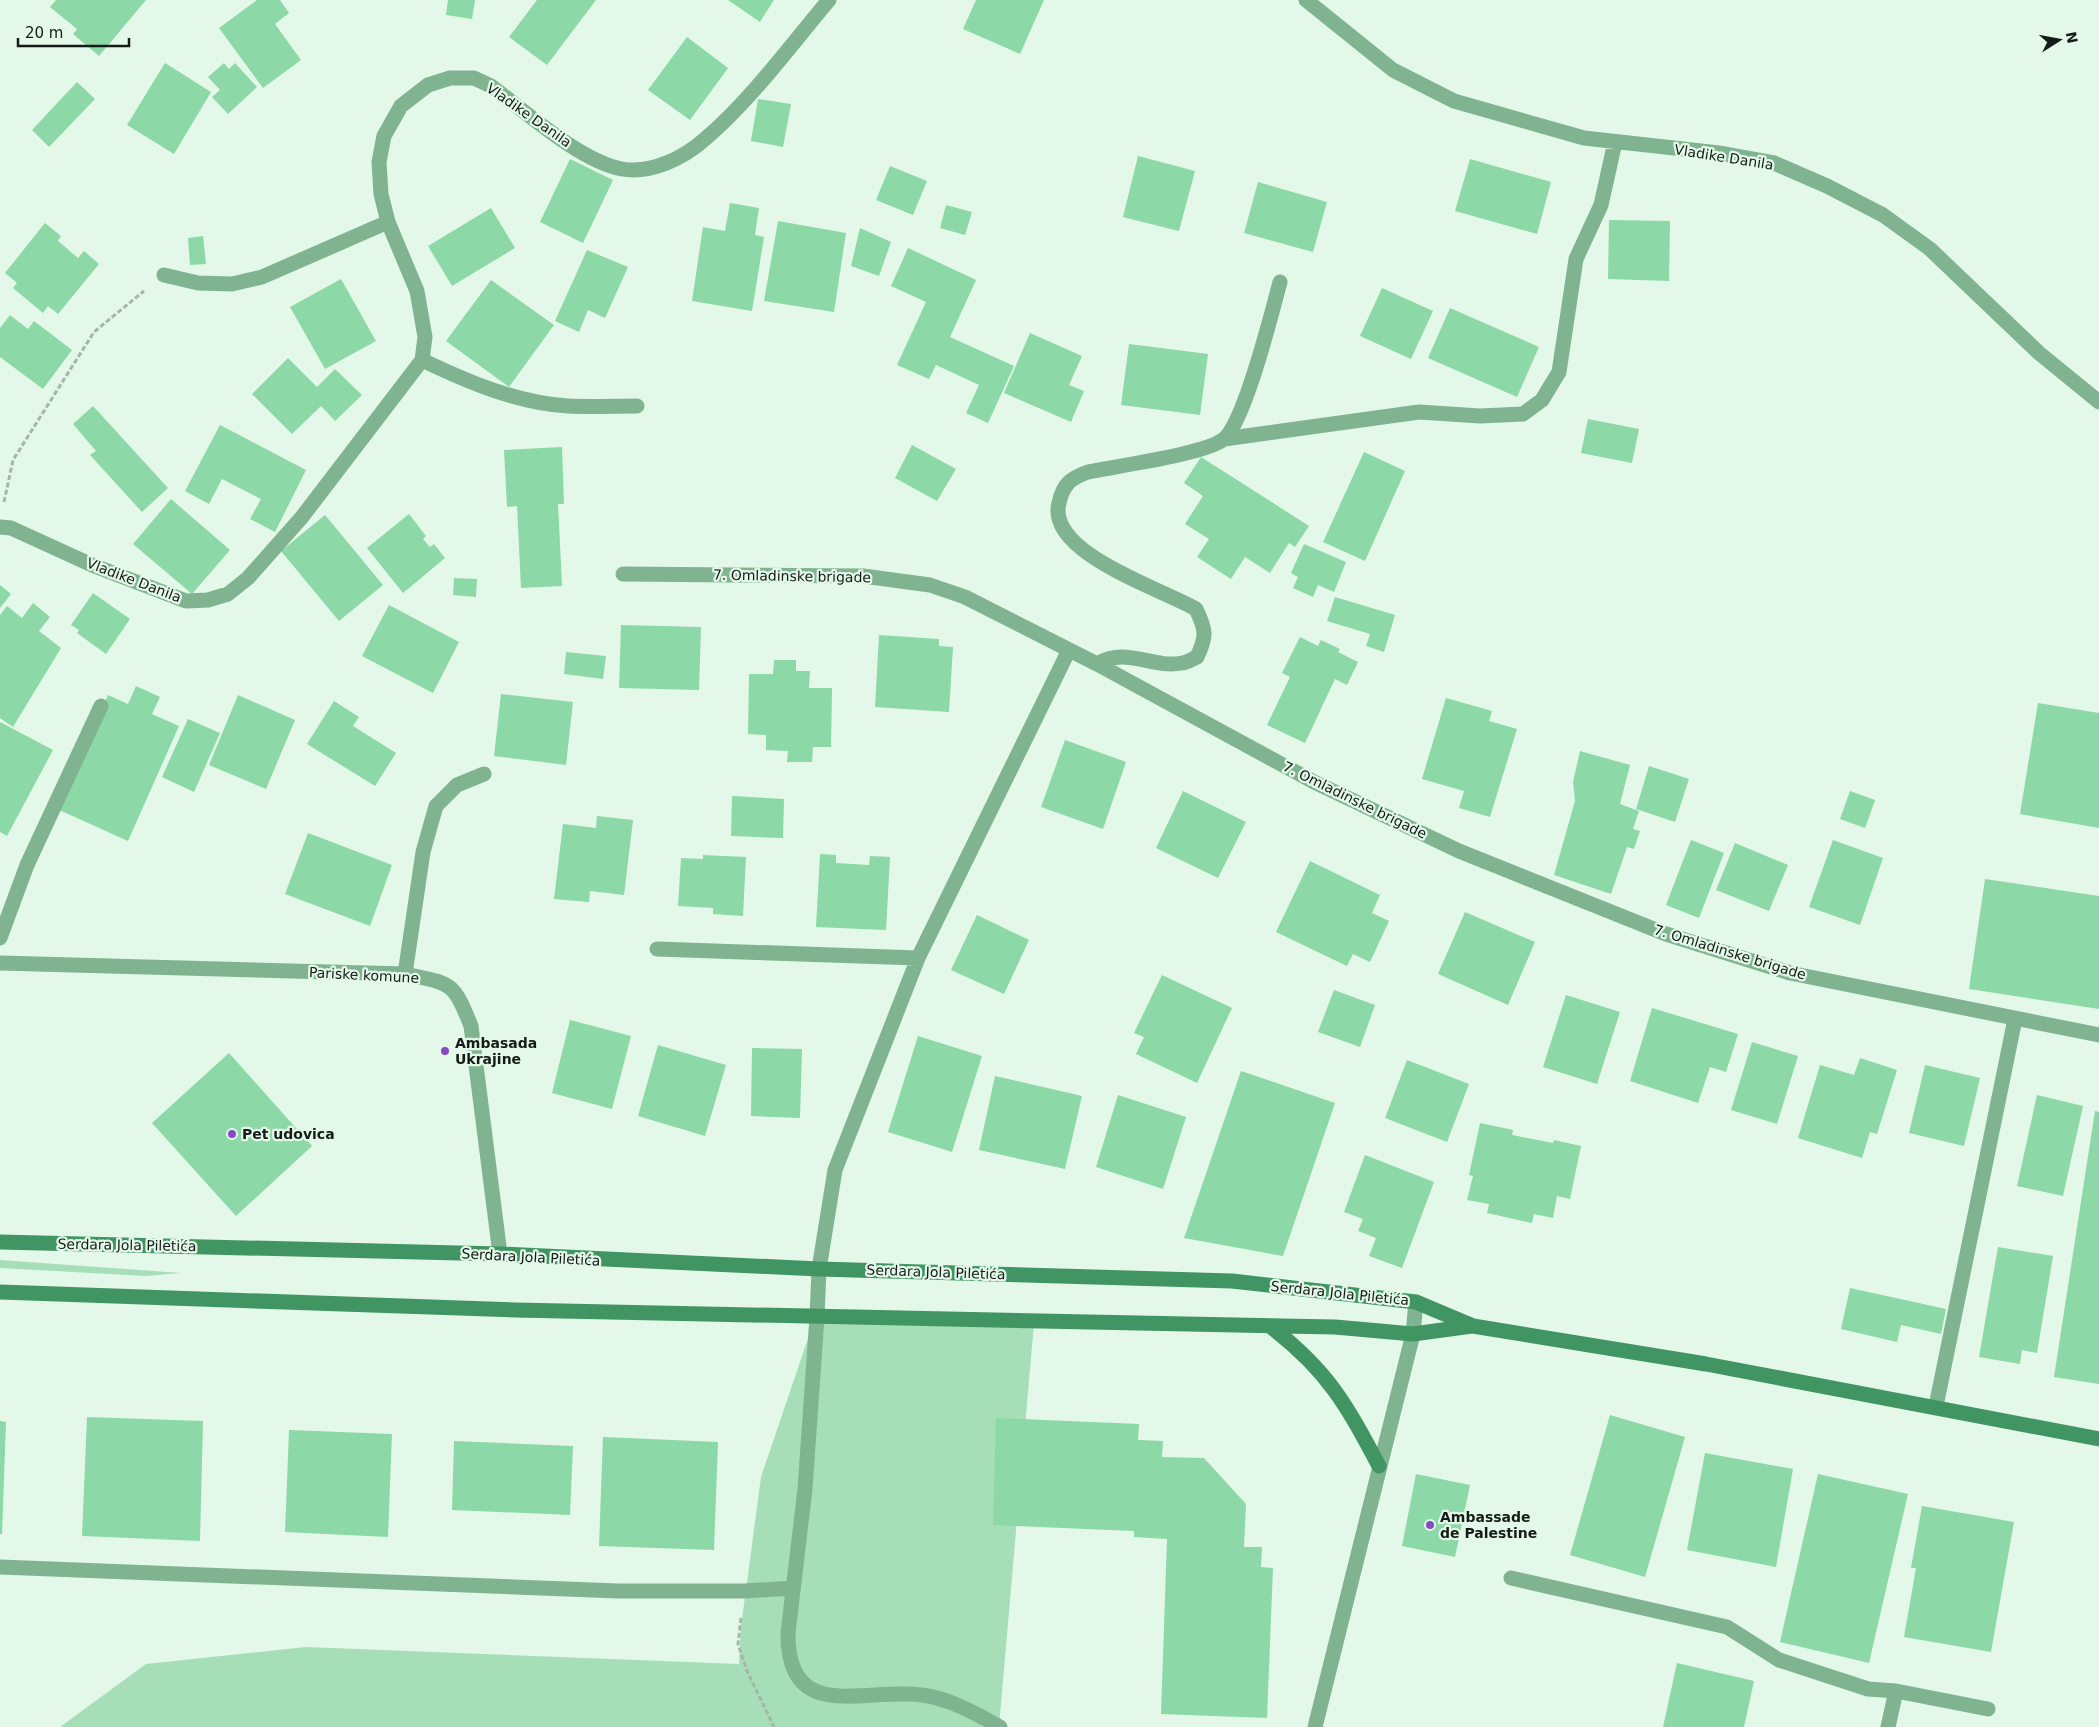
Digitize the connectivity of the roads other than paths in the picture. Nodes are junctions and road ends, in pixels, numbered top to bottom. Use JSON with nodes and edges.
{"nodes":[{"id":1,"x":828,"y":0,"type":"edge"},
{"id":2,"x":1306,"y":0,"type":"edge"},
{"id":3,"x":1615,"y":142,"type":"junction"},
{"id":4,"x":388,"y":222,"type":"junction"},
{"id":5,"x":164,"y":275,"type":"road end"},
{"id":6,"x":1280,"y":282,"type":"dead end"},
{"id":7,"x":422,"y":360,"type":"junction"},
{"id":8,"x":2099,"y":402,"type":"edge"},
{"id":9,"x":637,"y":406,"type":"dead end"},
{"id":10,"x":1224,"y":439,"type":"junction"},
{"id":11,"x":0,"y":527,"type":"edge"},
{"id":12,"x":623,"y":574,"type":"dead end"},
{"id":13,"x":1069,"y":650,"type":"junction"},
{"id":14,"x":1096,"y":664,"type":"junction"},
{"id":15,"x":101,"y":706,"type":"dead end"},
{"id":16,"x":484,"y":774,"type":"dead end"},
{"id":17,"x":0,"y":938,"type":"edge"},
{"id":18,"x":657,"y":949,"type":"dead end"},
{"id":19,"x":918,"y":958,"type":"junction"},
{"id":20,"x":0,"y":963,"type":"edge"},
{"id":21,"x":405,"y":974,"type":"junction"},
{"id":22,"x":2015,"y":1019,"type":"junction"},
{"id":23,"x":2099,"y":1035,"type":"edge"},
{"id":24,"x":0,"y":1242,"type":"edge"},
{"id":25,"x":500,"y":1254,"type":"junction"},
{"id":26,"x":819,"y":1269,"type":"junction"},
{"id":27,"x":0,"y":1292,"type":"edge"},
{"id":28,"x":1416,"y":1302,"type":"junction"},
{"id":29,"x":817,"y":1317,"type":"junction"},
{"id":30,"x":1472,"y":1326,"type":"junction"},
{"id":31,"x":1271,"y":1327,"type":"junction"},
{"id":32,"x":1412,"y":1334,"type":"junction"},
{"id":33,"x":1936,"y":1406,"type":"junction"},
{"id":34,"x":2099,"y":1439,"type":"edge"},
{"id":35,"x":1378,"y":1466,"type":"junction"},
{"id":36,"x":0,"y":1567,"type":"edge"},
{"id":37,"x":1511,"y":1578,"type":"dead end"},
{"id":38,"x":794,"y":1588,"type":"junction"},
{"id":39,"x":1896,"y":1691,"type":"junction"},
{"id":40,"x":1988,"y":1709,"type":"dead end"},
{"id":41,"x":1000,"y":1727,"type":"edge"},
{"id":42,"x":1315,"y":1727,"type":"edge"},
{"id":43,"x":1888,"y":1727,"type":"edge"}],
"edges":[{"from":1,"to":4,"type":"street","name":"Vladike Danila"},
{"from":2,"to":3,"type":"street","name":"Vladike Danila"},
{"from":3,"to":8,"type":"street","name":"Vladike Danila"},
{"from":3,"to":10,"type":"street"},
{"from":4,"to":5,"type":"street"},
{"from":4,"to":7,"type":"street","name":"Vladike Danila"},
{"from":6,"to":10,"type":"street"},
{"from":7,"to":9,"type":"street"},
{"from":7,"to":11,"type":"street","name":"Vladike Danila"},
{"from":10,"to":14,"type":"street"},
{"from":12,"to":13,"type":"street","name":"7. Omladinske brigade"},
{"from":13,"to":14,"type":"street","name":"7. Omladinske brigade"},
{"from":13,"to":19,"type":"street"},
{"from":14,"to":22,"type":"street","name":"7. Omladinske brigade"},
{"from":15,"to":17,"type":"street"},
{"from":16,"to":21,"type":"street"},
{"from":18,"to":19,"type":"street"},
{"from":19,"to":26,"type":"street"},
{"from":20,"to":21,"type":"street","name":"Pariske komune"},
{"from":21,"to":25,"type":"street","name":"Pariske komune"},
{"from":22,"to":23,"type":"street","name":"7. Omladinske brigade"},
{"from":22,"to":33,"type":"street"},
{"from":24,"to":25,"type":"main road","name":"Serdara Jola Piletića"},
{"from":25,"to":26,"type":"main road","name":"Serdara Jola Piletića"},
{"from":26,"to":28,"type":"main road","name":"Serdara Jola Piletića"},
{"from":26,"to":29,"type":"street"},
{"from":27,"to":29,"type":"main road"},
{"from":28,"to":30,"type":"main road","name":"Serdara Jola Piletića"},
{"from":28,"to":32,"type":"street"},
{"from":29,"to":31,"type":"main road"},
{"from":29,"to":38,"type":"street"},
{"from":30,"to":32,"type":"main road"},
{"from":30,"to":33,"type":"main road"},
{"from":31,"to":32,"type":"main road"},
{"from":31,"to":35,"type":"main road"},
{"from":32,"to":35,"type":"street"},
{"from":33,"to":34,"type":"main road"},
{"from":35,"to":42,"type":"street"},
{"from":36,"to":38,"type":"street"},
{"from":37,"to":39,"type":"street"},
{"from":38,"to":41,"type":"street"},
{"from":39,"to":40,"type":"street"},
{"from":39,"to":43,"type":"street"}]}
